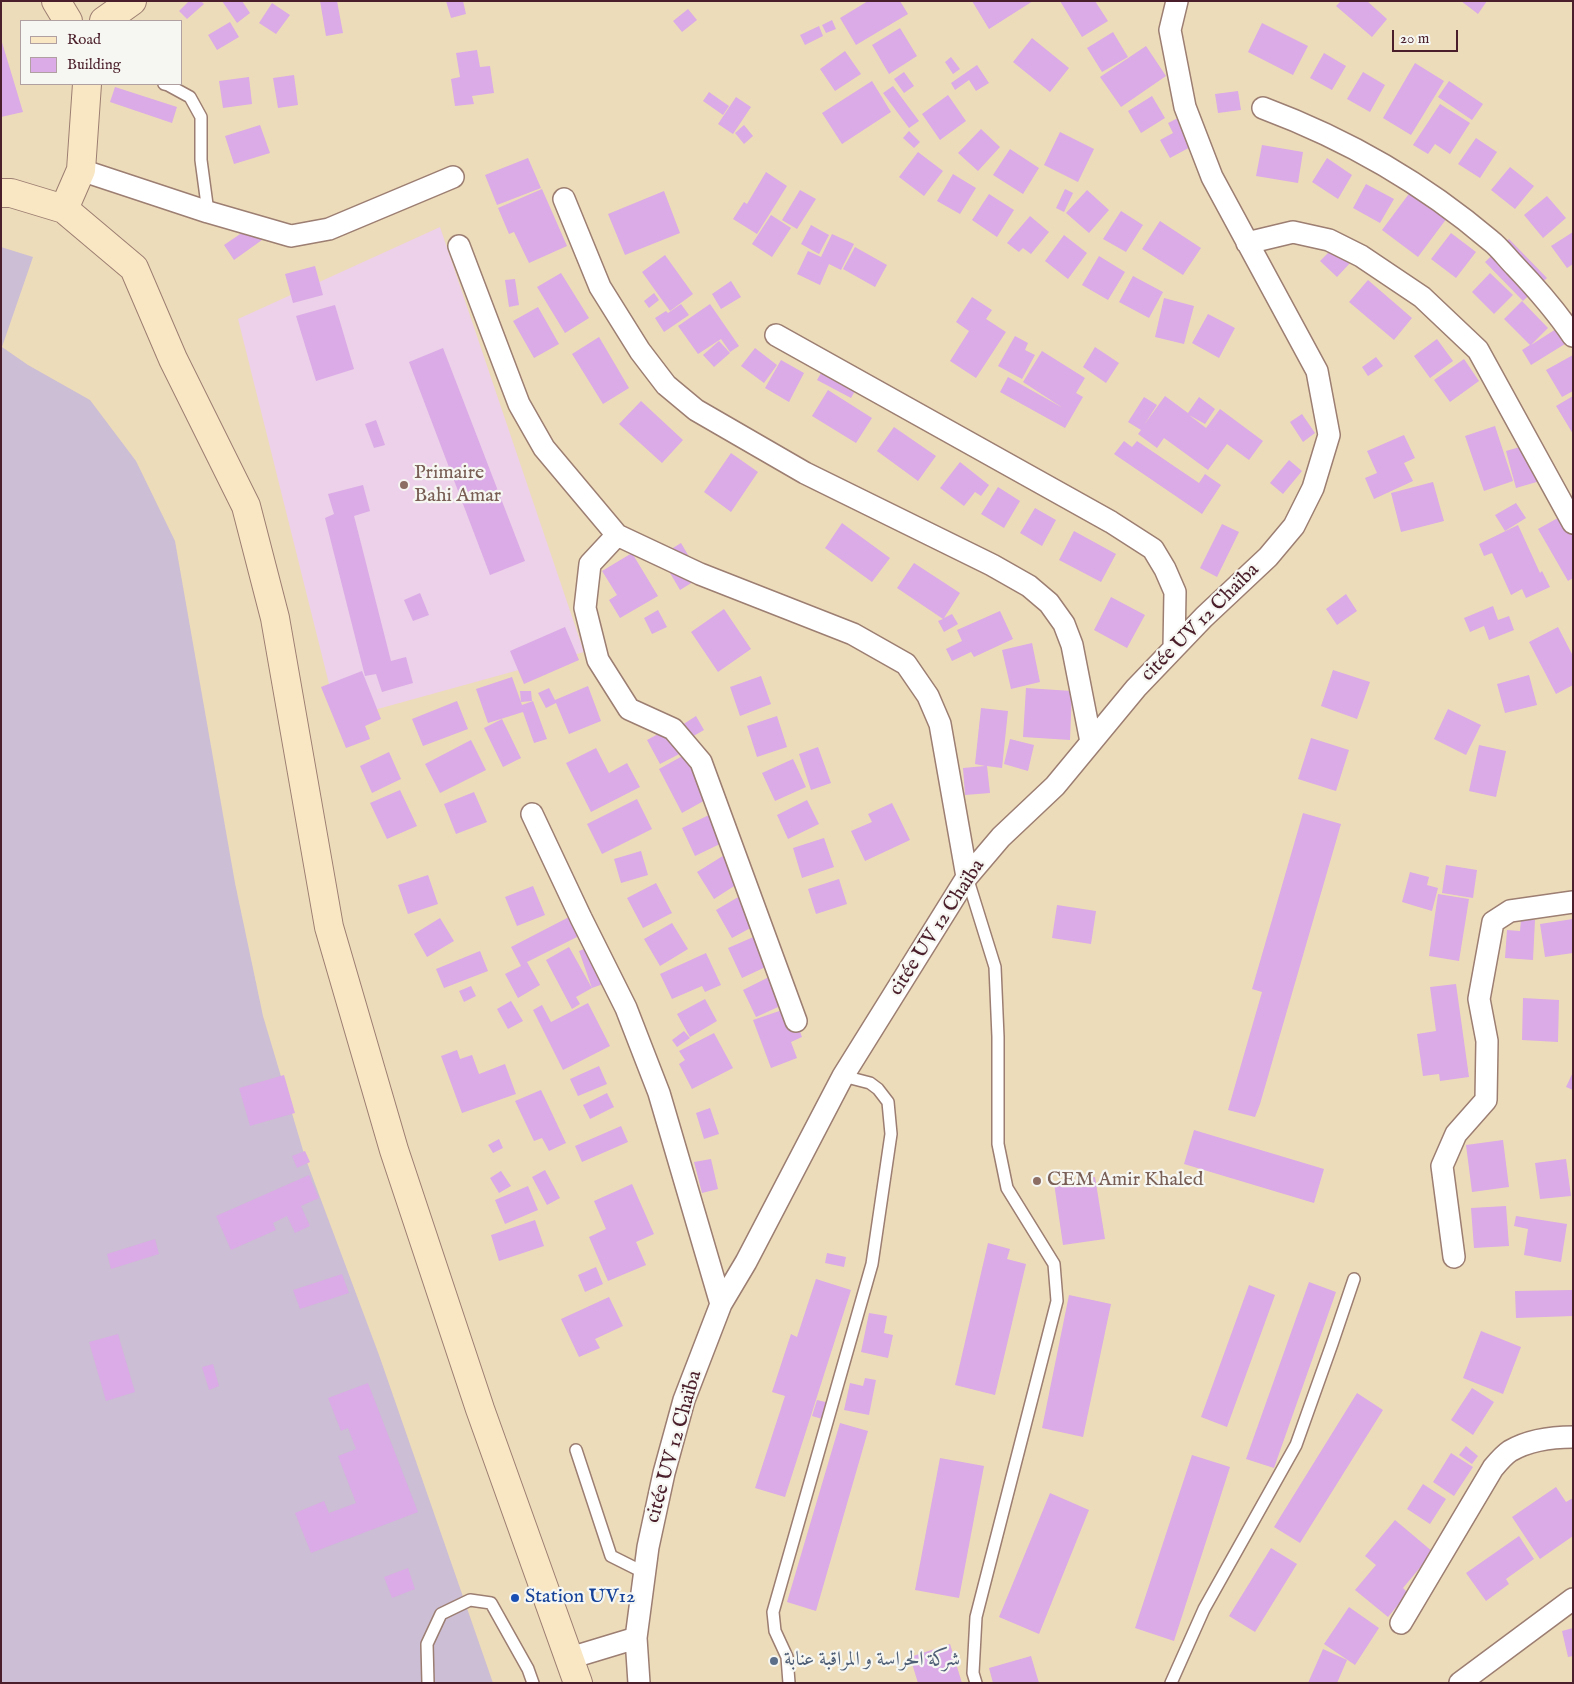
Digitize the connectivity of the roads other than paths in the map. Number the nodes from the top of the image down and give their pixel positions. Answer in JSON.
{"nodes":[{"id":1,"x":56,"y":1,"type":"edge"},
{"id":2,"x":132,"y":1,"type":"edge"},
{"id":3,"x":1177,"y":1,"type":"edge"},
{"id":4,"x":67,"y":20,"type":"edge"},
{"id":5,"x":105,"y":20,"type":"edge"},
{"id":6,"x":87,"y":85,"type":"edge"},
{"id":7,"x":170,"y":85,"type":"edge"},
{"id":8,"x":1263,"y":108,"type":"dead end"},
{"id":9,"x":81,"y":170,"type":"junction"},
{"id":10,"x":453,"y":177,"type":"dead end"},
{"id":11,"x":1,"y":193,"type":"edge"},
{"id":12,"x":564,"y":199,"type":"dead end"},
{"id":13,"x":64,"y":209,"type":"junction"},
{"id":14,"x":208,"y":212,"type":"junction"},
{"id":15,"x":1247,"y":243,"type":"junction"},
{"id":16,"x":459,"y":246,"type":"dead end"},
{"id":17,"x":776,"y":335,"type":"dead end"},
{"id":18,"x":1573,"y":336,"type":"edge"},
{"id":19,"x":1573,"y":523,"type":"edge"},
{"id":20,"x":617,"y":535,"type":"junction"},
{"id":21,"x":1174,"y":648,"type":"junction"},
{"id":22,"x":1091,"y":742,"type":"junction"},
{"id":23,"x":532,"y":814,"type":"dead end"},
{"id":24,"x":967,"y":877,"type":"junction"},
{"id":25,"x":1573,"y":902,"type":"edge"},
{"id":26,"x":796,"y":1021,"type":"dead end"},
{"id":27,"x":843,"y":1076,"type":"junction"},
{"id":28,"x":1454,"y":1257,"type":"dead end"},
{"id":29,"x":1354,"y":1279,"type":"dead end"},
{"id":30,"x":722,"y":1304,"type":"junction"},
{"id":31,"x":1573,"y":1437,"type":"edge"},
{"id":32,"x":576,"y":1450,"type":"dead end"},
{"id":33,"x":645,"y":1573,"type":"junction"},
{"id":34,"x":1573,"y":1599,"type":"edge"},
{"id":35,"x":1401,"y":1624,"type":"dead end"},
{"id":36,"x":636,"y":1638,"type":"junction"},
{"id":37,"x":574,"y":1670,"type":"edge"},
{"id":38,"x":428,"y":1683,"type":"edge"},
{"id":39,"x":533,"y":1683,"type":"edge"},
{"id":40,"x":639,"y":1683,"type":"edge"},
{"id":41,"x":788,"y":1683,"type":"edge"},
{"id":42,"x":976,"y":1683,"type":"edge"},
{"id":43,"x":1171,"y":1683,"type":"edge"},
{"id":44,"x":1460,"y":1683,"type":"edge"}],
"edges":[{"from":1,"to":4,"type":"street"},
{"from":2,"to":5,"type":"street"},
{"from":3,"to":15,"type":"street","name":"citée UV 12 Chaïba"},
{"from":6,"to":9,"type":"street"},
{"from":7,"to":14,"type":"lane"},
{"from":8,"to":18,"type":"street"},
{"from":9,"to":13,"type":"street"},
{"from":9,"to":14,"type":"street"},
{"from":10,"to":14,"type":"street"},
{"from":11,"to":13,"type":"street"},
{"from":12,"to":22,"type":"street"},
{"from":13,"to":37,"type":"street"},
{"from":15,"to":19,"type":"street"},
{"from":15,"to":21,"type":"street","name":"citée UV 12 Chaïba"},
{"from":16,"to":20,"type":"street"},
{"from":17,"to":21,"type":"street"},
{"from":20,"to":24,"type":"street"},
{"from":20,"to":26,"type":"street"},
{"from":21,"to":22,"type":"street","name":"citée UV 12 Chaïba"},
{"from":22,"to":24,"type":"street","name":"citée UV 12 Chaïba"},
{"from":23,"to":30,"type":"street"},
{"from":24,"to":27,"type":"street","name":"citée UV 12 Chaïba"},
{"from":24,"to":42,"type":"lane"},
{"from":25,"to":28,"type":"street"},
{"from":27,"to":30,"type":"street","name":"citée UV 12 Chaïba"},
{"from":27,"to":41,"type":"lane"},
{"from":29,"to":43,"type":"lane"},
{"from":30,"to":33,"type":"street","name":"citée UV 12 Chaïba"},
{"from":31,"to":35,"type":"street"},
{"from":32,"to":33,"type":"lane"},
{"from":33,"to":36,"type":"street","name":"citée UV 12 Chaïba"},
{"from":34,"to":44,"type":"street"},
{"from":36,"to":37,"type":"street"},
{"from":36,"to":40,"type":"street","name":"citée UV 12 Chaïba"},
{"from":38,"to":39,"type":"lane"}]}
